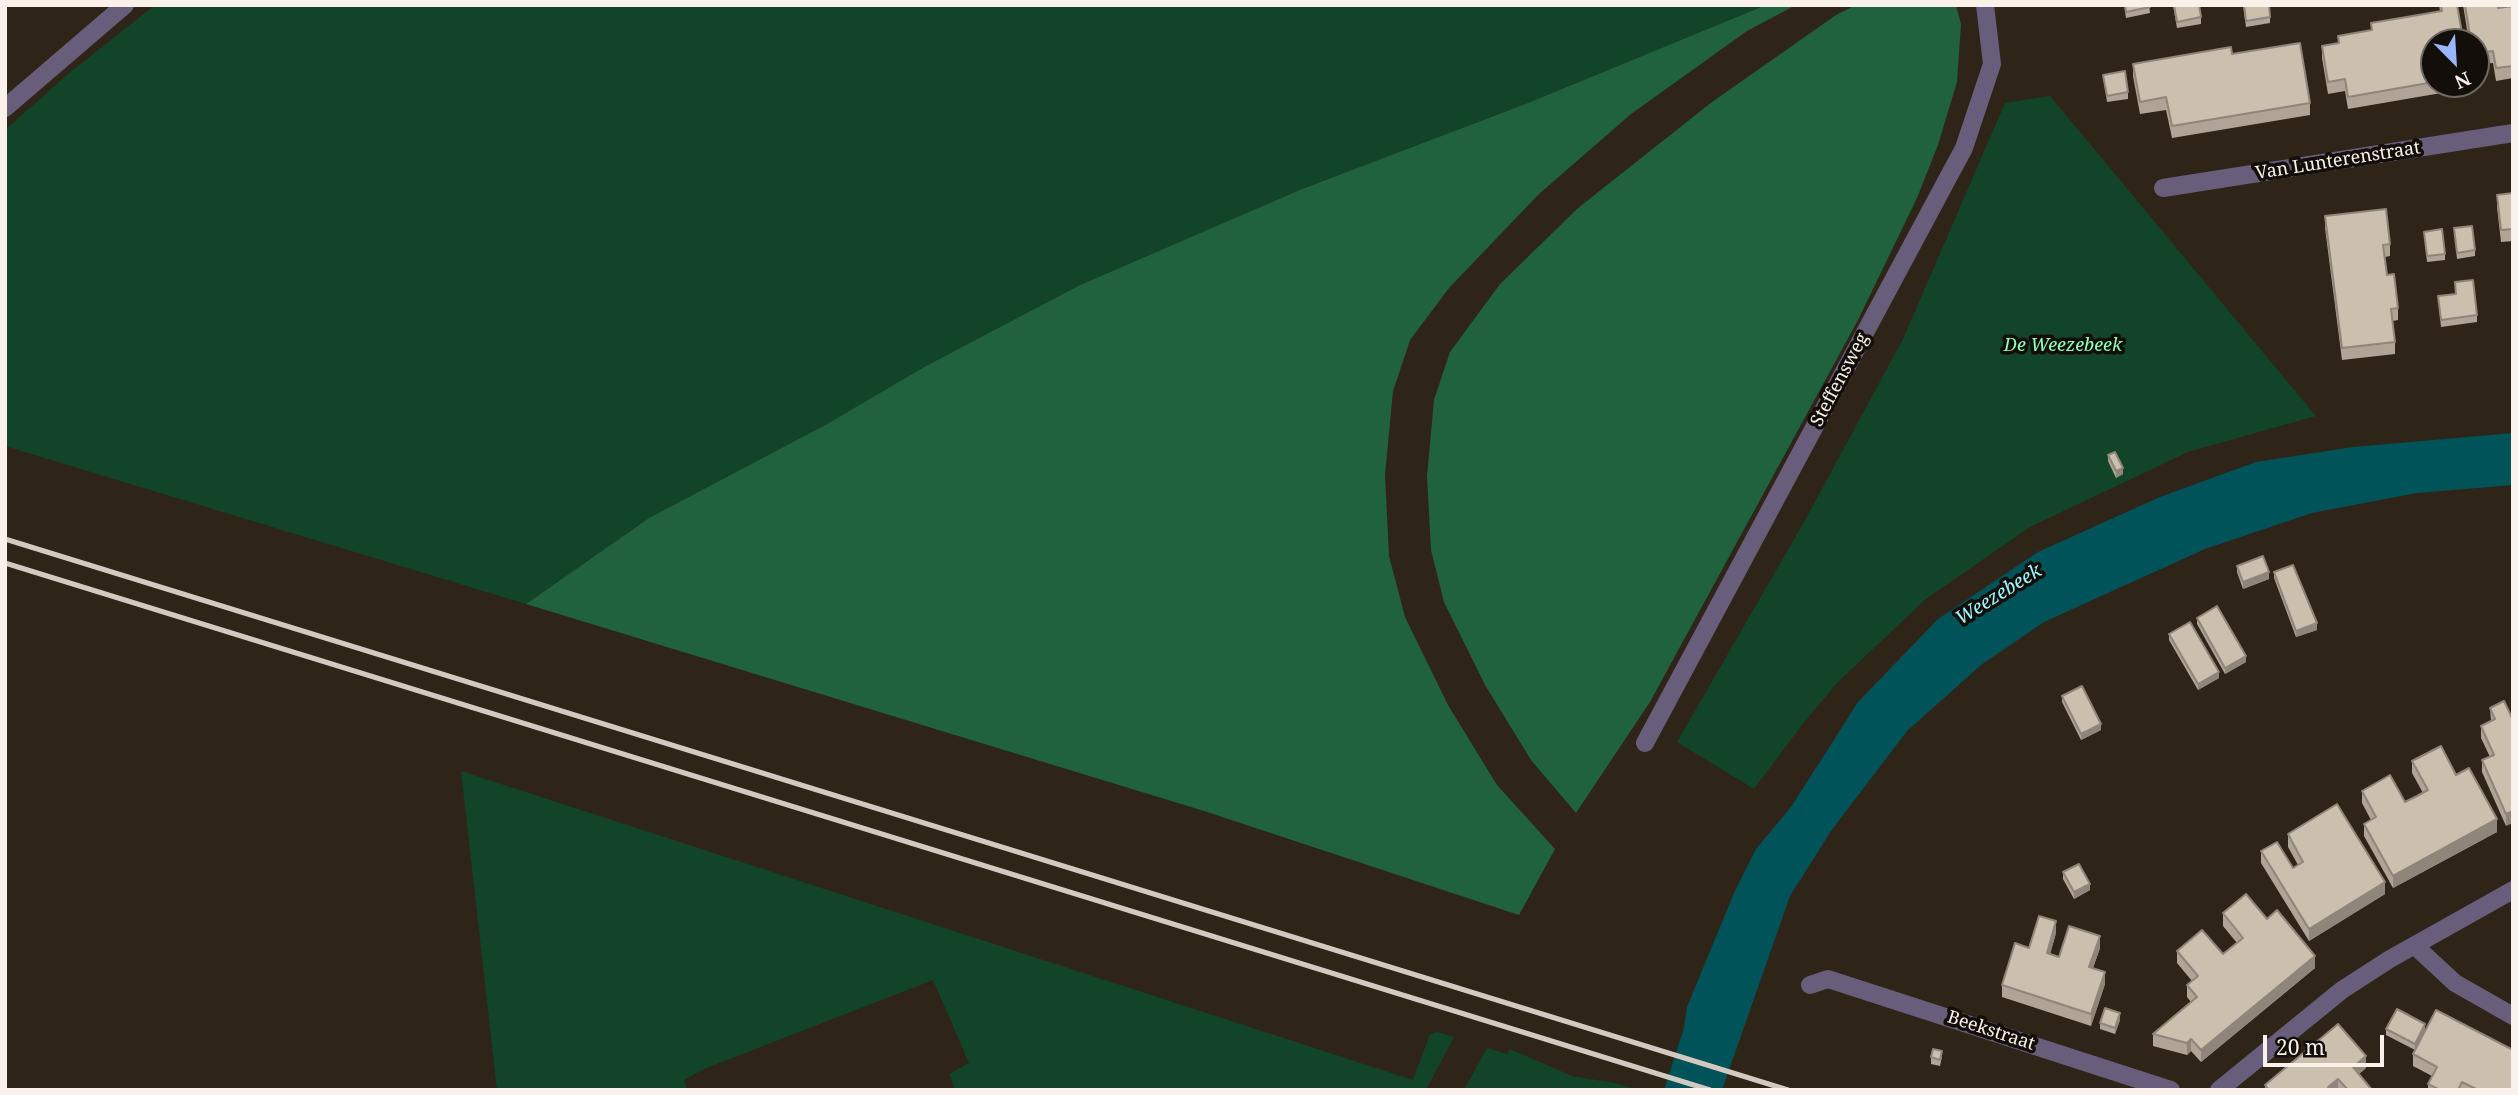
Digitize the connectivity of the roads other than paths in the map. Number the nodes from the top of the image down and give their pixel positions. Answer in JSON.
{"nodes":[{"id":1,"x":125,"y":5,"type":"edge"},
{"id":2,"x":1985,"y":5,"type":"edge"},
{"id":3,"x":5,"y":108,"type":"edge"},
{"id":4,"x":2513,"y":133,"type":"edge"},
{"id":5,"x":2163,"y":188,"type":"dead end"},
{"id":6,"x":1645,"y":743,"type":"dead end"},
{"id":7,"x":2513,"y":890,"type":"edge"},
{"id":8,"x":2415,"y":946,"type":"junction"},
{"id":9,"x":1810,"y":985,"type":"dead end"},
{"id":10,"x":2513,"y":1016,"type":"edge"},
{"id":11,"x":2172,"y":1090,"type":"edge"},
{"id":12,"x":2219,"y":1090,"type":"edge"}],
"edges":[{"from":1,"to":3,"type":"street"},
{"from":2,"to":6,"type":"street","name":"Steffensweg"},
{"from":4,"to":5,"type":"street","name":"Van Lunterenstraat"},
{"from":7,"to":8,"type":"street"},
{"from":8,"to":10,"type":"street"},
{"from":8,"to":12,"type":"street"},
{"from":9,"to":11,"type":"street","name":"Beekstraat"}]}
